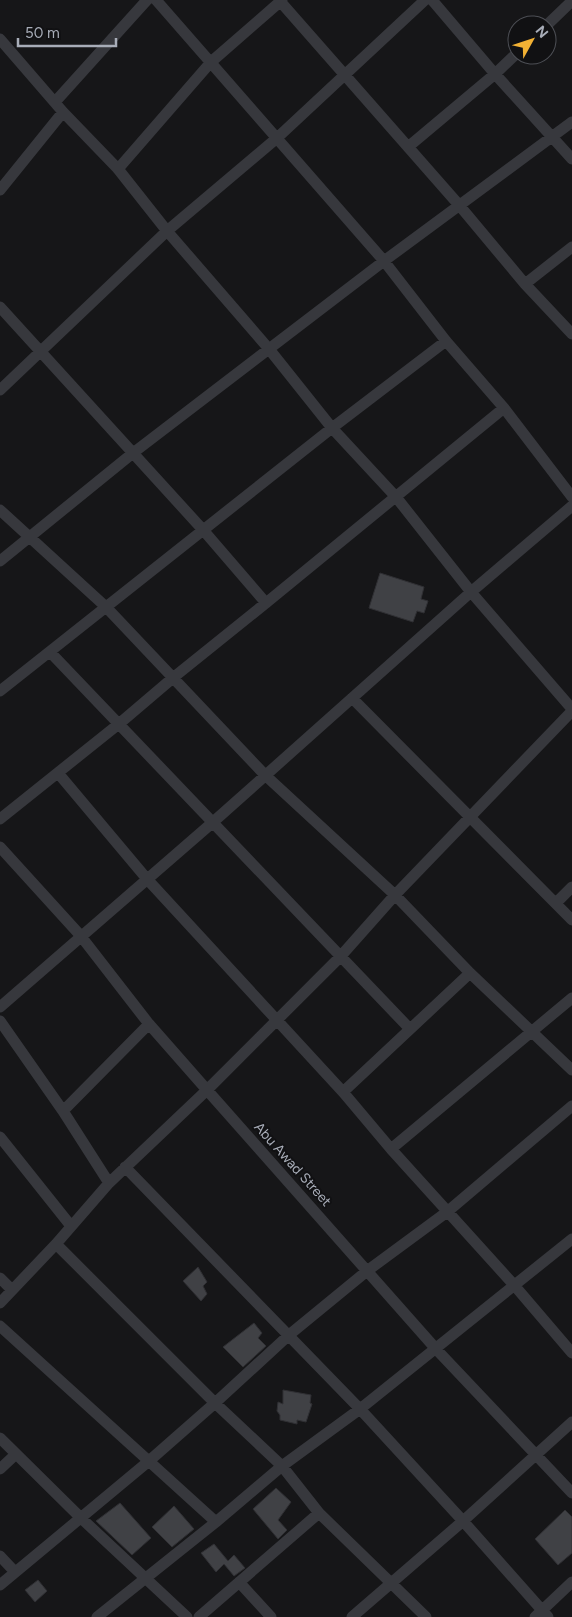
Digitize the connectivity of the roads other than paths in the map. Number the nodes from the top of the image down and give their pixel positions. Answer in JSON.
{"nodes":[{"id":1,"x":147,"y":0,"type":"edge"},
{"id":2,"x":156,"y":0,"type":"edge"},
{"id":3,"x":280,"y":0,"type":"edge"},
{"id":4,"x":425,"y":0,"type":"edge"},
{"id":5,"x":432,"y":0,"type":"edge"},
{"id":6,"x":572,"y":1,"type":"edge"},
{"id":7,"x":557,"y":15,"type":"edge"},
{"id":8,"x":0,"y":40,"type":"edge"},
{"id":9,"x":212,"y":62,"type":"junction"},
{"id":10,"x":507,"y":63,"type":"edge"},
{"id":11,"x":495,"y":74,"type":"junction"},
{"id":12,"x":344,"y":76,"type":"junction"},
{"id":13,"x":55,"y":102,"type":"junction"},
{"id":14,"x":63,"y":112,"type":"junction"},
{"id":15,"x":572,"y":122,"type":"edge"},
{"id":16,"x":552,"y":136,"type":"junction"},
{"id":17,"x":277,"y":138,"type":"junction"},
{"id":18,"x":408,"y":148,"type":"junction"},
{"id":19,"x":572,"y":159,"type":"edge"},
{"id":20,"x":118,"y":169,"type":"junction"},
{"id":21,"x":0,"y":190,"type":"edge"},
{"id":22,"x":459,"y":205,"type":"junction"},
{"id":23,"x":167,"y":231,"type":"junction"},
{"id":24,"x":572,"y":247,"type":"edge"},
{"id":25,"x":384,"y":261,"type":"junction"},
{"id":26,"x":525,"y":284,"type":"junction"},
{"id":27,"x":0,"y":307,"type":"edge"},
{"id":28,"x":572,"y":334,"type":"edge"},
{"id":29,"x":446,"y":341,"type":"junction"},
{"id":30,"x":269,"y":349,"type":"junction"},
{"id":31,"x":40,"y":352,"type":"junction"},
{"id":32,"x":0,"y":390,"type":"edge"},
{"id":33,"x":504,"y":408,"type":"junction"},
{"id":34,"x":332,"y":428,"type":"junction"},
{"id":35,"x":133,"y":454,"type":"junction"},
{"id":36,"x":396,"y":497,"type":"junction"},
{"id":37,"x":572,"y":497,"type":"edge"},
{"id":38,"x":572,"y":506,"type":"edge"},
{"id":39,"x":0,"y":510,"type":"edge"},
{"id":40,"x":204,"y":531,"type":"junction"},
{"id":41,"x":29,"y":538,"type":"junction"},
{"id":42,"x":0,"y":561,"type":"edge"},
{"id":43,"x":471,"y":592,"type":"junction"},
{"id":44,"x":266,"y":603,"type":"junction"},
{"id":45,"x":106,"y":607,"type":"junction"},
{"id":46,"x":50,"y":652,"type":"junction"},
{"id":47,"x":174,"y":677,"type":"junction"},
{"id":48,"x":0,"y":691,"type":"edge"},
{"id":49,"x":352,"y":698,"type":"junction"},
{"id":50,"x":572,"y":710,"type":"edge"},
{"id":51,"x":120,"y":724,"type":"junction"},
{"id":52,"x":58,"y":773,"type":"junction"},
{"id":53,"x":265,"y":775,"type":"junction"},
{"id":54,"x":470,"y":817,"type":"junction"},
{"id":55,"x":0,"y":819,"type":"edge"},
{"id":56,"x":212,"y":823,"type":"junction"},
{"id":57,"x":0,"y":848,"type":"edge"},
{"id":58,"x":147,"y":879,"type":"junction"},
{"id":59,"x":572,"y":887,"type":"edge"},
{"id":60,"x":395,"y":896,"type":"junction"},
{"id":61,"x":556,"y":902,"type":"junction"},
{"id":62,"x":572,"y":920,"type":"edge"},
{"id":63,"x":80,"y":936,"type":"junction"},
{"id":64,"x":340,"y":957,"type":"junction"},
{"id":65,"x":470,"y":974,"type":"junction"},
{"id":66,"x":572,"y":998,"type":"edge"},
{"id":67,"x":0,"y":1006,"type":"edge"},
{"id":68,"x":0,"y":1021,"type":"edge"},
{"id":69,"x":277,"y":1021,"type":"junction"},
{"id":70,"x":150,"y":1024,"type":"junction"},
{"id":71,"x":410,"y":1029,"type":"junction"},
{"id":72,"x":530,"y":1033,"type":"junction"},
{"id":73,"x":572,"y":1070,"type":"edge"},
{"id":74,"x":207,"y":1090,"type":"junction"},
{"id":75,"x":343,"y":1092,"type":"junction"},
{"id":76,"x":572,"y":1106,"type":"edge"},
{"id":77,"x":63,"y":1111,"type":"junction"},
{"id":78,"x":2,"y":1144,"type":"edge"},
{"id":79,"x":391,"y":1149,"type":"junction"},
{"id":80,"x":125,"y":1167,"type":"junction"},
{"id":81,"x":109,"y":1183,"type":"junction"},
{"id":82,"x":447,"y":1212,"type":"junction"},
{"id":83,"x":70,"y":1226,"type":"junction"},
{"id":84,"x":572,"y":1239,"type":"edge"},
{"id":85,"x":56,"y":1244,"type":"junction"},
{"id":86,"x":367,"y":1271,"type":"junction"},
{"id":87,"x":0,"y":1278,"type":"edge"},
{"id":88,"x":514,"y":1284,"type":"junction"},
{"id":89,"x":12,"y":1290,"type":"junction"},
{"id":90,"x":0,"y":1303,"type":"edge"},
{"id":91,"x":0,"y":1326,"type":"edge"},
{"id":92,"x":289,"y":1335,"type":"junction"},
{"id":93,"x":436,"y":1349,"type":"junction"},
{"id":94,"x":572,"y":1353,"type":"edge"},
{"id":95,"x":216,"y":1403,"type":"junction"},
{"id":96,"x":360,"y":1409,"type":"junction"},
{"id":97,"x":572,"y":1422,"type":"edge"},
{"id":98,"x":0,"y":1438,"type":"edge"},
{"id":99,"x":16,"y":1454,"type":"junction"},
{"id":100,"x":536,"y":1455,"type":"junction"},
{"id":101,"x":149,"y":1461,"type":"junction"},
{"id":102,"x":282,"y":1466,"type":"junction"},
{"id":103,"x":0,"y":1469,"type":"edge"},
{"id":104,"x":572,"y":1493,"type":"edge"},
{"id":105,"x":319,"y":1513,"type":"junction"},
{"id":106,"x":82,"y":1518,"type":"junction"},
{"id":107,"x":463,"y":1521,"type":"junction"},
{"id":108,"x":216,"y":1522,"type":"junction"},
{"id":109,"x":0,"y":1556,"type":"edge"},
{"id":110,"x":15,"y":1572,"type":"junction"},
{"id":111,"x":146,"y":1577,"type":"junction"},
{"id":112,"x":239,"y":1582,"type":"junction"},
{"id":113,"x":572,"y":1582,"type":"edge"},
{"id":114,"x":390,"y":1583,"type":"junction"},
{"id":115,"x":0,"y":1585,"type":"edge"},
{"id":116,"x":542,"y":1615,"type":"edge"},
{"id":117,"x":97,"y":1617,"type":"edge"},
{"id":118,"x":187,"y":1617,"type":"edge"},
{"id":119,"x":199,"y":1617,"type":"edge"},
{"id":120,"x":271,"y":1617,"type":"edge"},
{"id":121,"x":352,"y":1617,"type":"edge"},
{"id":122,"x":426,"y":1617,"type":"edge"}],
"edges":[{"from":1,"to":13,"type":"street"},
{"from":2,"to":9,"type":"street"},
{"from":3,"to":9,"type":"street"},
{"from":3,"to":12,"type":"street"},
{"from":4,"to":12,"type":"street"},
{"from":5,"to":11,"type":"street"},
{"from":6,"to":7,"type":"street"},
{"from":8,"to":13,"type":"street"},
{"from":9,"to":17,"type":"street"},
{"from":9,"to":20,"type":"street"},
{"from":10,"to":11,"type":"street"},
{"from":11,"to":16,"type":"street"},
{"from":11,"to":18,"type":"street"},
{"from":12,"to":17,"type":"street"},
{"from":12,"to":18,"type":"street"},
{"from":13,"to":14,"type":"street"},
{"from":14,"to":20,"type":"street"},
{"from":14,"to":21,"type":"street"},
{"from":15,"to":16,"type":"street"},
{"from":16,"to":19,"type":"street"},
{"from":16,"to":22,"type":"street"},
{"from":17,"to":23,"type":"street"},
{"from":17,"to":25,"type":"street"},
{"from":18,"to":22,"type":"street"},
{"from":20,"to":23,"type":"street"},
{"from":22,"to":25,"type":"street"},
{"from":22,"to":26,"type":"street"},
{"from":23,"to":30,"type":"street"},
{"from":23,"to":31,"type":"street"},
{"from":24,"to":26,"type":"street"},
{"from":25,"to":29,"type":"street"},
{"from":25,"to":30,"type":"street"},
{"from":26,"to":28,"type":"street"},
{"from":27,"to":31,"type":"street"},
{"from":29,"to":33,"type":"street"},
{"from":29,"to":34,"type":"street"},
{"from":30,"to":34,"type":"street"},
{"from":30,"to":35,"type":"street"},
{"from":31,"to":32,"type":"street"},
{"from":31,"to":35,"type":"street"},
{"from":33,"to":36,"type":"street"},
{"from":33,"to":37,"type":"street"},
{"from":34,"to":36,"type":"street"},
{"from":34,"to":40,"type":"street"},
{"from":35,"to":40,"type":"street"},
{"from":35,"to":41,"type":"street"},
{"from":36,"to":43,"type":"street"},
{"from":36,"to":44,"type":"street"},
{"from":38,"to":43,"type":"street"},
{"from":39,"to":41,"type":"street"},
{"from":40,"to":44,"type":"street"},
{"from":40,"to":45,"type":"street"},
{"from":41,"to":42,"type":"street"},
{"from":41,"to":45,"type":"street"},
{"from":43,"to":49,"type":"street"},
{"from":43,"to":50,"type":"street"},
{"from":44,"to":47,"type":"street"},
{"from":45,"to":46,"type":"street"},
{"from":45,"to":47,"type":"street"},
{"from":46,"to":48,"type":"street"},
{"from":46,"to":51,"type":"street"},
{"from":47,"to":51,"type":"street"},
{"from":47,"to":53,"type":"street"},
{"from":49,"to":53,"type":"street"},
{"from":49,"to":54,"type":"street"},
{"from":50,"to":54,"type":"street"},
{"from":51,"to":52,"type":"street"},
{"from":51,"to":56,"type":"street"},
{"from":52,"to":55,"type":"street"},
{"from":52,"to":58,"type":"street"},
{"from":53,"to":56,"type":"street"},
{"from":53,"to":60,"type":"street"},
{"from":54,"to":60,"type":"street"},
{"from":54,"to":61,"type":"street"},
{"from":56,"to":58,"type":"street"},
{"from":56,"to":64,"type":"street"},
{"from":57,"to":63,"type":"street","name":"Abu Awad Street"},
{"from":58,"to":63,"type":"street"},
{"from":58,"to":69,"type":"street"},
{"from":59,"to":61,"type":"street"},
{"from":60,"to":64,"type":"street"},
{"from":60,"to":65,"type":"street"},
{"from":61,"to":62,"type":"street"},
{"from":63,"to":67,"type":"street"},
{"from":63,"to":70,"type":"street","name":"Abu Awad Street"},
{"from":64,"to":69,"type":"street"},
{"from":64,"to":71,"type":"street"},
{"from":65,"to":71,"type":"street"},
{"from":65,"to":72,"type":"street"},
{"from":66,"to":72,"type":"street"},
{"from":68,"to":77,"type":"street"},
{"from":69,"to":74,"type":"street"},
{"from":69,"to":75,"type":"street"},
{"from":70,"to":74,"type":"street","name":"Abu Awad Street"},
{"from":70,"to":77,"type":"street"},
{"from":71,"to":75,"type":"street"},
{"from":72,"to":73,"type":"street"},
{"from":72,"to":79,"type":"street"},
{"from":74,"to":80,"type":"street"},
{"from":74,"to":86,"type":"street","name":"Abu Awad Street"},
{"from":75,"to":79,"type":"street"},
{"from":76,"to":82,"type":"street"},
{"from":77,"to":81,"type":"street"},
{"from":78,"to":83,"type":"street"},
{"from":79,"to":82,"type":"street"},
{"from":80,"to":81,"type":"street"},
{"from":80,"to":92,"type":"street"},
{"from":81,"to":83,"type":"street"},
{"from":82,"to":86,"type":"street"},
{"from":82,"to":88,"type":"street"},
{"from":83,"to":85,"type":"street"},
{"from":84,"to":88,"type":"street"},
{"from":85,"to":89,"type":"street"},
{"from":85,"to":95,"type":"street"},
{"from":86,"to":92,"type":"street"},
{"from":86,"to":93,"type":"street","name":"Abu Awad Street"},
{"from":87,"to":89,"type":"street"},
{"from":88,"to":93,"type":"street"},
{"from":88,"to":94,"type":"street"},
{"from":89,"to":90,"type":"street"},
{"from":91,"to":101,"type":"street"},
{"from":92,"to":95,"type":"street"},
{"from":92,"to":96,"type":"street"},
{"from":93,"to":96,"type":"street"},
{"from":93,"to":100,"type":"street","name":"Abu Awad Street"},
{"from":95,"to":101,"type":"street"},
{"from":95,"to":102,"type":"street"},
{"from":96,"to":102,"type":"street"},
{"from":96,"to":107,"type":"street"},
{"from":97,"to":100,"type":"street"},
{"from":98,"to":99,"type":"street"},
{"from":99,"to":103,"type":"street"},
{"from":99,"to":106,"type":"street"},
{"from":100,"to":104,"type":"street","name":"Abu Awad Street"},
{"from":100,"to":107,"type":"street"},
{"from":101,"to":106,"type":"street"},
{"from":101,"to":108,"type":"street"},
{"from":102,"to":105,"type":"street"},
{"from":102,"to":108,"type":"street"},
{"from":105,"to":112,"type":"street"},
{"from":105,"to":114,"type":"street"},
{"from":106,"to":110,"type":"street"},
{"from":106,"to":111,"type":"street"},
{"from":107,"to":114,"type":"street"},
{"from":107,"to":116,"type":"street"},
{"from":108,"to":111,"type":"street"},
{"from":109,"to":110,"type":"street"},
{"from":110,"to":115,"type":"street"},
{"from":111,"to":117,"type":"street"},
{"from":111,"to":118,"type":"street"},
{"from":112,"to":119,"type":"street"},
{"from":112,"to":120,"type":"street"},
{"from":113,"to":116,"type":"street"},
{"from":114,"to":121,"type":"street"},
{"from":114,"to":122,"type":"street"}]}
